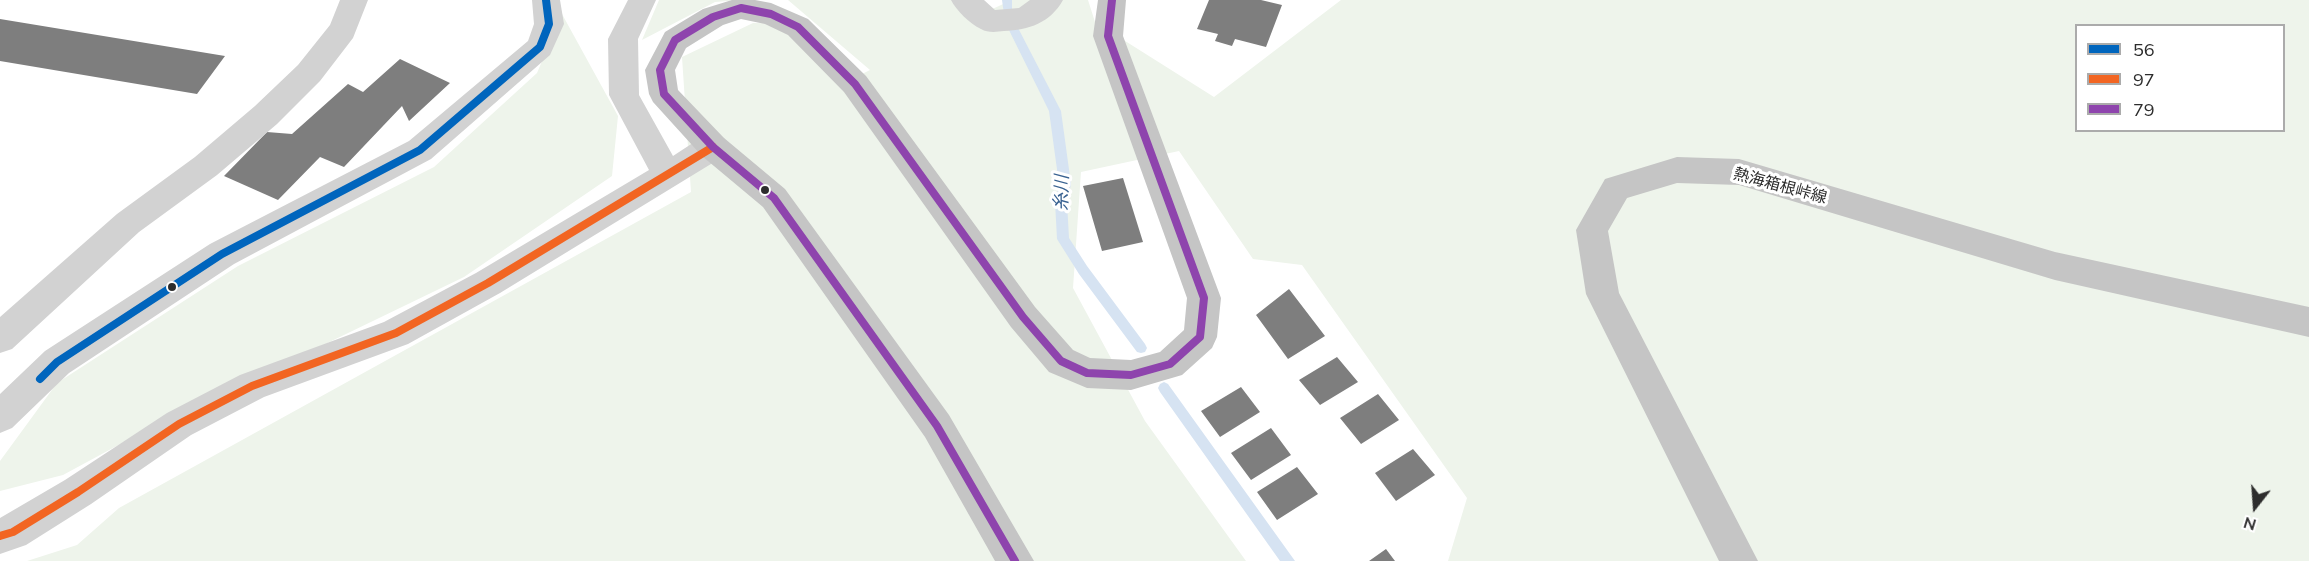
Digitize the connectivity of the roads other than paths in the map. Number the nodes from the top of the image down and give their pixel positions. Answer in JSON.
{"nodes":[{"id":1,"x":354,"y":0,"type":"edge"},
{"id":2,"x":546,"y":0,"type":"edge"},
{"id":3,"x":642,"y":0,"type":"edge"},
{"id":4,"x":964,"y":0,"type":"edge"},
{"id":5,"x":1049,"y":0,"type":"edge"},
{"id":6,"x":1112,"y":0,"type":"edge"},
{"id":7,"x":713,"y":147,"type":"junction"},
{"id":8,"x":667,"y":175,"type":"junction"},
{"id":9,"x":2309,"y":322,"type":"edge"},
{"id":10,"x":0,"y":338,"type":"edge"},
{"id":11,"x":0,"y":417,"type":"edge"},
{"id":12,"x":0,"y":536,"type":"edge"},
{"id":13,"x":1016,"y":561,"type":"edge"},
{"id":14,"x":1739,"y":561,"type":"edge"}],
"edges":[{"from":1,"to":10,"type":"street"},
{"from":2,"to":11,"type":"street"},
{"from":3,"to":8,"type":"street"},
{"from":4,"to":5,"type":"street"},
{"from":6,"to":7,"type":"main road"},
{"from":7,"to":8,"type":"street"},
{"from":7,"to":13,"type":"main road"},
{"from":8,"to":12,"type":"street"},
{"from":9,"to":14,"type":"main road","name":"熱海箱根峠線"}]}
